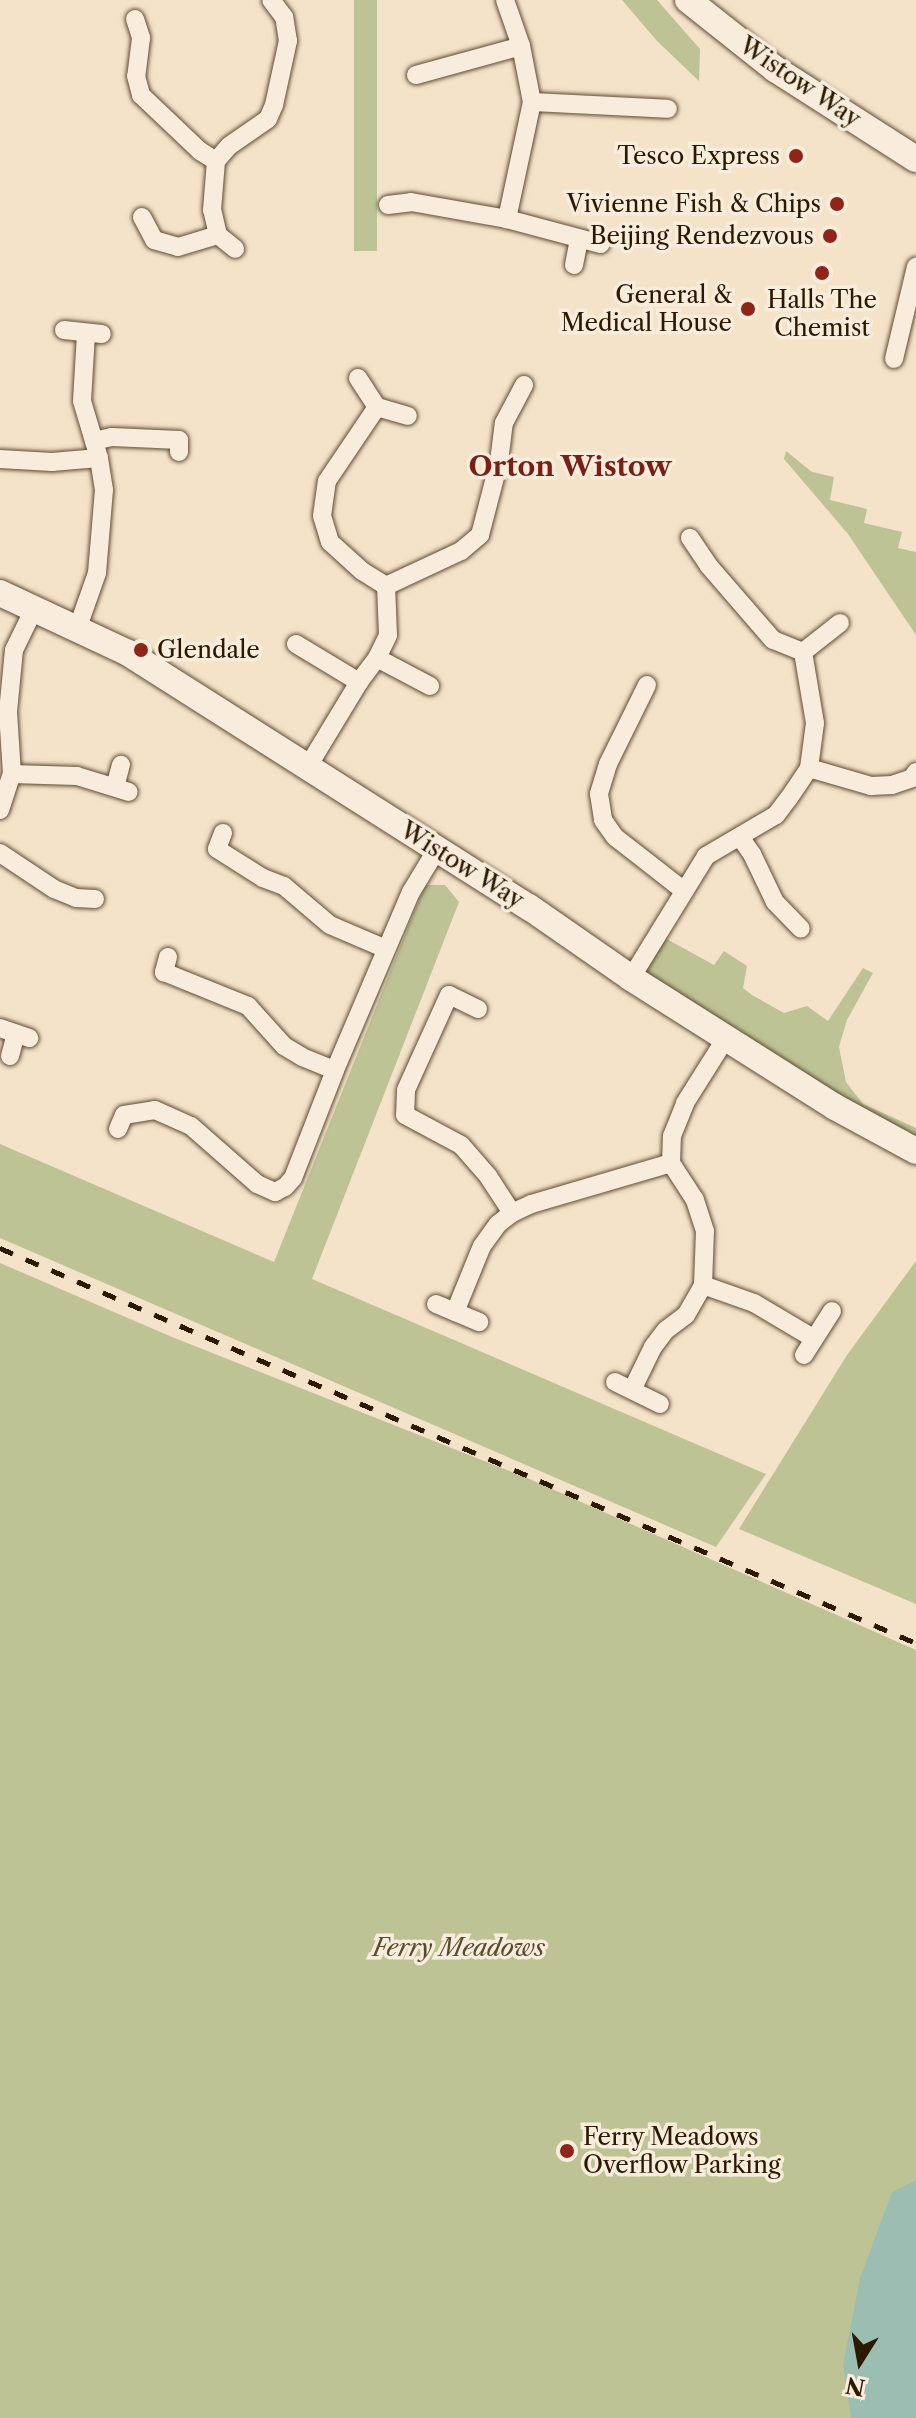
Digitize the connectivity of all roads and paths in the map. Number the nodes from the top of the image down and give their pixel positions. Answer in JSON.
{"nodes":[{"id":1,"x":271,"y":0,"type":"edge"},
{"id":2,"x":505,"y":0,"type":"edge"},
{"id":3,"x":688,"y":0,"type":"edge"},
{"id":4,"x":135,"y":19,"type":"dead end"},
{"id":5,"x":521,"y":46,"type":"junction"},
{"id":6,"x":416,"y":75,"type":"dead end"},
{"id":7,"x":141,"y":95,"type":"junction"},
{"id":8,"x":532,"y":102,"type":"junction"},
{"id":9,"x":125,"y":106,"type":"dead end"},
{"id":10,"x":668,"y":109,"type":"dead end"},
{"id":11,"x":916,"y":159,"type":"edge"},
{"id":12,"x":216,"y":161,"type":"junction"},
{"id":13,"x":388,"y":205,"type":"dead end"},
{"id":14,"x":142,"y":217,"type":"dead end"},
{"id":15,"x":507,"y":219,"type":"junction"},
{"id":16,"x":218,"y":235,"type":"junction"},
{"id":17,"x":579,"y":239,"type":"junction"},
{"id":18,"x":601,"y":244,"type":"dead end"},
{"id":19,"x":235,"y":249,"type":"dead end"},
{"id":20,"x":574,"y":265,"type":"dead end"},
{"id":21,"x":916,"y":267,"type":"edge"},
{"id":22,"x":64,"y":330,"type":"dead end"},
{"id":23,"x":894,"y":359,"type":"dead end"},
{"id":24,"x":358,"y":378,"type":"dead end"},
{"id":25,"x":524,"y":385,"type":"dead end"},
{"id":26,"x":377,"y":407,"type":"junction"},
{"id":27,"x":408,"y":416,"type":"dead end"},
{"id":28,"x":96,"y":449,"type":"junction"},
{"id":29,"x":179,"y":452,"type":"dead end"},
{"id":30,"x":0,"y":459,"type":"edge"},
{"id":31,"x":690,"y":538,"type":"dead end"},
{"id":32,"x":386,"y":586,"type":"junction"},
{"id":33,"x":0,"y":593,"type":"edge"},
{"id":34,"x":34,"y":609,"type":"junction"},
{"id":35,"x":840,"y":623,"type":"dead end"},
{"id":36,"x":78,"y":627,"type":"junction"},
{"id":37,"x":296,"y":644,"type":"dead end"},
{"id":38,"x":803,"y":652,"type":"junction"},
{"id":39,"x":377,"y":658,"type":"junction"},
{"id":40,"x":359,"y":682,"type":"junction"},
{"id":41,"x":647,"y":685,"type":"dead end"},
{"id":42,"x":430,"y":686,"type":"dead end"},
{"id":43,"x":121,"y":765,"type":"dead end"},
{"id":44,"x":307,"y":768,"type":"junction"},
{"id":45,"x":809,"y":768,"type":"junction"},
{"id":46,"x":916,"y":772,"type":"edge"},
{"id":47,"x":12,"y":774,"type":"junction"},
{"id":48,"x":0,"y":810,"type":"edge"},
{"id":49,"x":740,"y":837,"type":"junction"},
{"id":50,"x":217,"y":849,"type":"dead end"},
{"id":51,"x":437,"y":849,"type":"junction"},
{"id":52,"x":0,"y":853,"type":"edge"},
{"id":53,"x":683,"y":890,"type":"junction"},
{"id":54,"x":71,"y":917,"type":"dead end"},
{"id":55,"x":801,"y":929,"type":"dead end"},
{"id":56,"x":386,"y":949,"type":"junction"},
{"id":57,"x":164,"y":973,"type":"dead end"},
{"id":58,"x":631,"y":978,"type":"junction"},
{"id":59,"x":478,"y":1009,"type":"dead end"},
{"id":60,"x":15,"y":1033,"type":"edge"},
{"id":61,"x":726,"y":1038,"type":"junction"},
{"id":62,"x":10,"y":1056,"type":"dead end"},
{"id":63,"x":335,"y":1070,"type":"junction"},
{"id":64,"x":120,"y":1115,"type":"dead end"},
{"id":65,"x":916,"y":1151,"type":"edge"},
{"id":66,"x":671,"y":1163,"type":"junction"},
{"id":67,"x":512,"y":1213,"type":"junction"},
{"id":68,"x":703,"y":1285,"type":"junction"},
{"id":69,"x":436,"y":1304,"type":"dead end"},
{"id":70,"x":832,"y":1311,"type":"dead end"},
{"id":71,"x":455,"y":1312,"type":"junction"},
{"id":72,"x":479,"y":1322,"type":"dead end"},
{"id":73,"x":813,"y":1338,"type":"junction"},
{"id":74,"x":804,"y":1355,"type":"dead end"},
{"id":75,"x":660,"y":1404,"type":"dead end"}],
"edges":[{"from":1,"to":12,"type":"street"},
{"from":2,"to":5,"type":"street"},
{"from":3,"to":11,"type":"street","name":"Wistow Way"},
{"from":4,"to":7,"type":"street"},
{"from":5,"to":6,"type":"street"},
{"from":5,"to":8,"type":"street"},
{"from":7,"to":9,"type":"street"},
{"from":7,"to":12,"type":"street"},
{"from":8,"to":10,"type":"street"},
{"from":8,"to":15,"type":"street"},
{"from":12,"to":16,"type":"street"},
{"from":13,"to":15,"type":"street"},
{"from":14,"to":16,"type":"street"},
{"from":15,"to":17,"type":"street"},
{"from":16,"to":19,"type":"street"},
{"from":17,"to":18,"type":"street"},
{"from":17,"to":20,"type":"street"},
{"from":21,"to":23,"type":"street"},
{"from":22,"to":28,"type":"street"},
{"from":24,"to":26,"type":"street"},
{"from":25,"to":32,"type":"street"},
{"from":26,"to":27,"type":"street"},
{"from":26,"to":32,"type":"street"},
{"from":28,"to":29,"type":"street"},
{"from":28,"to":30,"type":"street"},
{"from":28,"to":36,"type":"street"},
{"from":31,"to":38,"type":"street"},
{"from":32,"to":39,"type":"street"},
{"from":33,"to":34,"type":"street","name":"Wistow Way"},
{"from":34,"to":36,"type":"street","name":"Wistow Way"},
{"from":34,"to":47,"type":"street"},
{"from":35,"to":38,"type":"street"},
{"from":36,"to":44,"type":"street","name":"Wistow Way"},
{"from":37,"to":40,"type":"street"},
{"from":38,"to":45,"type":"street"},
{"from":39,"to":40,"type":"street"},
{"from":39,"to":42,"type":"street"},
{"from":40,"to":44,"type":"street"},
{"from":41,"to":53,"type":"street"},
{"from":43,"to":47,"type":"street"},
{"from":44,"to":51,"type":"street","name":"Wistow Way"},
{"from":45,"to":46,"type":"street"},
{"from":45,"to":49,"type":"street"},
{"from":47,"to":48,"type":"street"},
{"from":49,"to":53,"type":"street"},
{"from":49,"to":55,"type":"street"},
{"from":50,"to":56,"type":"street"},
{"from":51,"to":56,"type":"street"},
{"from":51,"to":58,"type":"street","name":"Wistow Way"},
{"from":52,"to":54,"type":"street"},
{"from":53,"to":58,"type":"street"},
{"from":56,"to":63,"type":"street"},
{"from":57,"to":63,"type":"street"},
{"from":58,"to":61,"type":"street","name":"Wistow Way"},
{"from":59,"to":67,"type":"street"},
{"from":60,"to":62,"type":"street"},
{"from":61,"to":65,"type":"street","name":"Wistow Way"},
{"from":61,"to":66,"type":"street"},
{"from":63,"to":64,"type":"street"},
{"from":66,"to":67,"type":"street"},
{"from":66,"to":68,"type":"street"},
{"from":67,"to":71,"type":"street"},
{"from":68,"to":73,"type":"street"},
{"from":68,"to":75,"type":"street"},
{"from":69,"to":71,"type":"street"},
{"from":70,"to":73,"type":"street"},
{"from":71,"to":72,"type":"street"},
{"from":73,"to":74,"type":"street"}]}
